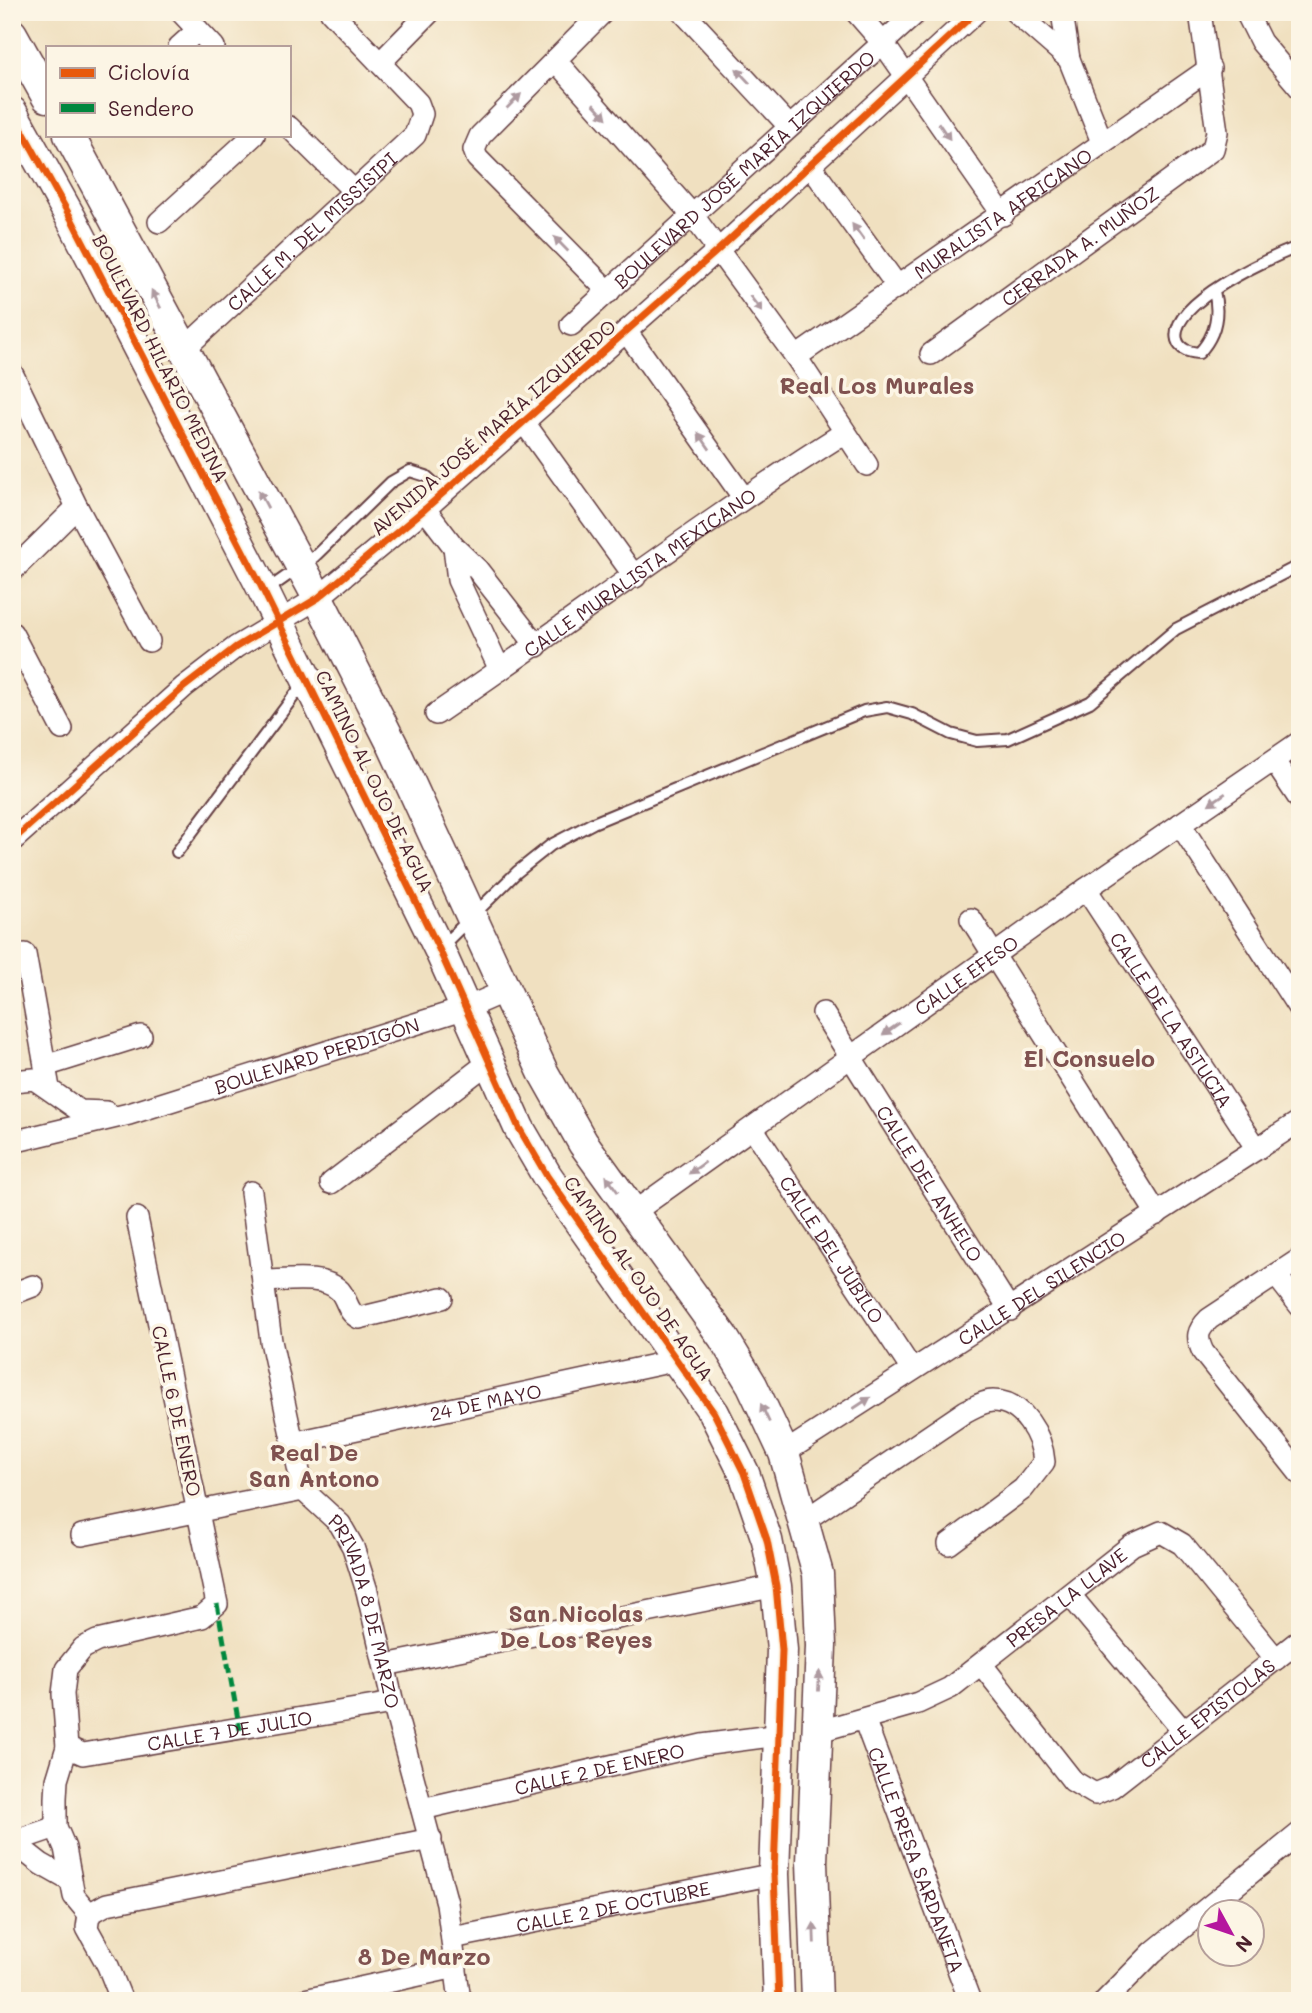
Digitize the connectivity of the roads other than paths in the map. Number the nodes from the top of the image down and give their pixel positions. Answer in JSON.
{"nodes":[{"id":1,"x":181,"y":12,"type":"edge"},
{"id":2,"x":331,"y":12,"type":"edge"},
{"id":3,"x":430,"y":12,"type":"edge"},
{"id":4,"x":603,"y":12,"type":"edge"},
{"id":5,"x":683,"y":12,"type":"edge"},
{"id":6,"x":856,"y":12,"type":"edge"},
{"id":7,"x":917,"y":12,"type":"edge"},
{"id":8,"x":976,"y":12,"type":"edge"},
{"id":9,"x":1016,"y":12,"type":"edge"},
{"id":10,"x":1062,"y":12,"type":"edge"},
{"id":11,"x":1200,"y":12,"type":"edge"},
{"id":12,"x":1248,"y":19,"type":"edge"},
{"id":13,"x":198,"y":30,"type":"junction"},
{"id":14,"x":12,"y":34,"type":"edge"},
{"id":15,"x":883,"y":43,"type":"junction"},
{"id":16,"x":180,"y":46,"type":"edge"},
{"id":17,"x":213,"y":46,"type":"edge"},
{"id":18,"x":1069,"y":59,"type":"junction"},
{"id":19,"x":555,"y":60,"type":"junction"},
{"id":20,"x":380,"y":63,"type":"junction"},
{"id":21,"x":1210,"y":68,"type":"junction"},
{"id":22,"x":905,"y":75,"type":"junction"},
{"id":23,"x":1300,"y":88,"type":"edge"},
{"id":24,"x":46,"y":95,"type":"edge"},
{"id":25,"x":12,"y":112,"type":"edge"},
{"id":26,"x":789,"y":126,"type":"junction"},
{"id":27,"x":290,"y":128,"type":"edge"},
{"id":28,"x":70,"y":136,"type":"edge"},
{"id":29,"x":253,"y":136,"type":"edge"},
{"id":30,"x":1102,"y":142,"type":"junction"},
{"id":31,"x":810,"y":165,"type":"junction"},
{"id":32,"x":356,"y":193,"type":"junction"},
{"id":33,"x":1003,"y":215,"type":"junction"},
{"id":34,"x":694,"y":216,"type":"junction"},
{"id":35,"x":159,"y":222,"type":"dead end"},
{"id":36,"x":1300,"y":246,"type":"edge"},
{"id":37,"x":717,"y":251,"type":"junction"},
{"id":38,"x":898,"y":287,"type":"junction"},
{"id":39,"x":1214,"y":291,"type":"junction"},
{"id":40,"x":609,"y":292,"type":"junction"},
{"id":41,"x":571,"y":325,"type":"dead end"},
{"id":42,"x":626,"y":331,"type":"junction"},
{"id":43,"x":183,"y":350,"type":"junction"},
{"id":44,"x":931,"y":354,"type":"dead end"},
{"id":45,"x":796,"y":357,"type":"junction"},
{"id":46,"x":12,"y":373,"type":"edge"},
{"id":47,"x":19,"y":408,"type":"edge"},
{"id":48,"x":523,"y":421,"type":"junction"},
{"id":49,"x":844,"y":433,"type":"junction"},
{"id":50,"x":867,"y":465,"type":"dead end"},
{"id":51,"x":444,"y":492,"type":"junction"},
{"id":52,"x":743,"y":497,"type":"junction"},
{"id":53,"x":77,"y":508,"type":"junction"},
{"id":54,"x":425,"y":509,"type":"junction"},
{"id":55,"x":454,"y":547,"type":"junction"},
{"id":56,"x":1300,"y":565,"type":"edge"},
{"id":57,"x":301,"y":568,"type":"junction"},
{"id":58,"x":12,"y":571,"type":"edge"},
{"id":59,"x":635,"y":577,"type":"junction"},
{"id":60,"x":264,"y":592,"type":"junction"},
{"id":61,"x":318,"y":598,"type":"junction"},
{"id":62,"x":278,"y":620,"type":"junction"},
{"id":63,"x":12,"y":633,"type":"edge"},
{"id":64,"x":149,"y":641,"type":"dead end"},
{"id":65,"x":537,"y":646,"type":"junction"},
{"id":66,"x":500,"y":670,"type":"junction"},
{"id":67,"x":307,"y":679,"type":"junction"},
{"id":68,"x":436,"y":714,"type":"dead end"},
{"id":69,"x":62,"y":729,"type":"dead end"},
{"id":70,"x":1300,"y":742,"type":"edge"},
{"id":71,"x":1274,"y":761,"type":"junction"},
{"id":72,"x":1300,"y":800,"type":"edge"},
{"id":73,"x":1180,"y":824,"type":"junction"},
{"id":74,"x":12,"y":841,"type":"edge"},
{"id":75,"x":177,"y":852,"type":"dead end"},
{"id":76,"x":1086,"y":888,"type":"junction"},
{"id":77,"x":971,"y":919,"type":"dead end"},
{"id":78,"x":471,"y":920,"type":"junction"},
{"id":79,"x":439,"y":949,"type":"junction"},
{"id":80,"x":25,"y":954,"type":"dead end"},
{"id":81,"x":994,"y":956,"type":"junction"},
{"id":82,"x":503,"y":992,"type":"junction"},
{"id":83,"x":466,"y":1008,"type":"junction"},
{"id":84,"x":1300,"y":1010,"type":"edge"},
{"id":85,"x":823,"y":1013,"type":"dead end"},
{"id":86,"x":141,"y":1036,"type":"dead end"},
{"id":87,"x":850,"y":1058,"type":"junction"},
{"id":88,"x":489,"y":1062,"type":"junction"},
{"id":89,"x":45,"y":1066,"type":"junction"},
{"id":90,"x":12,"y":1081,"type":"edge"},
{"id":91,"x":49,"y":1088,"type":"junction"},
{"id":92,"x":129,"y":1114,"type":"junction"},
{"id":93,"x":1300,"y":1121,"type":"edge"},
{"id":94,"x":753,"y":1129,"type":"junction"},
{"id":95,"x":12,"y":1142,"type":"edge"},
{"id":96,"x":1257,"y":1149,"type":"junction"},
{"id":97,"x":331,"y":1183,"type":"dead end"},
{"id":98,"x":251,"y":1192,"type":"dead end"},
{"id":99,"x":634,"y":1212,"type":"junction"},
{"id":100,"x":1157,"y":1214,"type":"junction"},
{"id":101,"x":137,"y":1218,"type":"dead end"},
{"id":102,"x":1300,"y":1259,"type":"edge"},
{"id":103,"x":1276,"y":1275,"type":"junction"},
{"id":104,"x":264,"y":1281,"type":"junction"},
{"id":105,"x":33,"y":1286,"type":"dead end"},
{"id":106,"x":12,"y":1294,"type":"edge"},
{"id":107,"x":442,"y":1298,"type":"dead end"},
{"id":108,"x":1300,"y":1306,"type":"edge"},
{"id":109,"x":1010,"y":1310,"type":"junction"},
{"id":110,"x":678,"y":1360,"type":"junction"},
{"id":111,"x":912,"y":1370,"type":"junction"},
{"id":112,"x":292,"y":1443,"type":"junction"},
{"id":113,"x":784,"y":1453,"type":"junction"},
{"id":114,"x":1300,"y":1474,"type":"edge"},
{"id":115,"x":303,"y":1490,"type":"junction"},
{"id":116,"x":199,"y":1514,"type":"junction"},
{"id":117,"x":805,"y":1520,"type":"junction"},
{"id":118,"x":82,"y":1535,"type":"dead end"},
{"id":119,"x":950,"y":1544,"type":"dead end"},
{"id":120,"x":776,"y":1587,"type":"junction"},
{"id":121,"x":1070,"y":1595,"type":"junction"},
{"id":122,"x":1300,"y":1640,"type":"edge"},
{"id":123,"x":1276,"y":1659,"type":"junction"},
{"id":124,"x":385,"y":1665,"type":"junction"},
{"id":125,"x":982,"y":1665,"type":"junction"},
{"id":126,"x":393,"y":1703,"type":"junction"},
{"id":127,"x":864,"y":1719,"type":"junction"},
{"id":128,"x":1183,"y":1731,"type":"junction"},
{"id":129,"x":816,"y":1732,"type":"junction"},
{"id":130,"x":779,"y":1735,"type":"junction"},
{"id":131,"x":67,"y":1748,"type":"junction"},
{"id":132,"x":422,"y":1809,"type":"junction"},
{"id":133,"x":57,"y":1827,"type":"junction"},
{"id":134,"x":1300,"y":1833,"type":"edge"},
{"id":135,"x":431,"y":1839,"type":"junction"},
{"id":136,"x":12,"y":1842,"type":"edge"},
{"id":137,"x":774,"y":1874,"type":"junction"},
{"id":138,"x":71,"y":1881,"type":"junction"},
{"id":139,"x":89,"y":1914,"type":"junction"},
{"id":140,"x":452,"y":1938,"type":"junction"},
{"id":141,"x":456,"y":1967,"type":"junction"},
{"id":142,"x":324,"y":1998,"type":"edge"},
{"id":143,"x":122,"y":2001,"type":"edge"},
{"id":144,"x":300,"y":2001,"type":"edge"},
{"id":145,"x":460,"y":2001,"type":"edge"},
{"id":146,"x":779,"y":2001,"type":"edge"},
{"id":147,"x":817,"y":2001,"type":"edge"},
{"id":148,"x":970,"y":2001,"type":"edge"},
{"id":149,"x":1105,"y":2001,"type":"edge"}],
"edges":[{"from":1,"to":13,"type":"street"},
{"from":2,"to":20,"type":"street"},
{"from":3,"to":20,"type":"street"},
{"from":4,"to":19,"type":"street"},
{"from":26,"to":5,"type":"street","one_way":true},
{"from":6,"to":15,"type":"street"},
{"from":7,"to":15,"type":"street","name":"BOULEVARD JOSÉ MARÍA IZQUIERDO"},
{"from":8,"to":22,"type":"street","name":"AVENIDA JOSÉ MARÍA IZQUIERDO"},
{"from":9,"to":18,"type":"street"},
{"from":10,"to":18,"type":"street"},
{"from":11,"to":21,"type":"street"},
{"from":12,"to":23,"type":"street"},
{"from":13,"to":16,"type":"street"},
{"from":13,"to":17,"type":"street"},
{"from":14,"to":24,"type":"street"},
{"from":15,"to":22,"type":"street"},
{"from":15,"to":26,"type":"street","name":"BOULEVARD JOSÉ MARÍA IZQUIERDO"},
{"from":18,"to":30,"type":"street"},
{"from":19,"to":34,"type":"street","one_way":true},
{"from":40,"to":19,"type":"street","one_way":true},
{"from":20,"to":32,"type":"street","name":"CALLE M. DEL MISSISIPI"},
{"from":21,"to":30,"type":"street","name":"MURALISTA AFRICANO"},
{"from":21,"to":44,"type":"street","name":"CERRADA A. MUÑOZ"},
{"from":22,"to":31,"type":"street","name":"AVENIDA JOSÉ MARÍA IZQUIERDO"},
{"from":22,"to":33,"type":"street","one_way":true},
{"from":25,"to":60,"type":"street","name":"BOULEVARD HILARIO MEDINA"},
{"from":26,"to":34,"type":"street","name":"BOULEVARD JOSÉ MARÍA IZQUIERDO"},
{"from":27,"to":32,"type":"street"},
{"from":43,"to":28,"type":"street","name":"BOULEVARD HILARIO MEDINA","one_way":true},
{"from":29,"to":35,"type":"street"},
{"from":30,"to":33,"type":"street","name":"MURALISTA AFRICANO"},
{"from":31,"to":37,"type":"street","name":"AVENIDA JOSÉ MARÍA IZQUIERDO"},
{"from":38,"to":31,"type":"street","one_way":true},
{"from":32,"to":43,"type":"street","name":"CALLE M. DEL MISSISIPI"},
{"from":33,"to":38,"type":"street","name":"MURALISTA AFRICANO"},
{"from":34,"to":37,"type":"street"},
{"from":34,"to":40,"type":"street","name":"BOULEVARD JOSÉ MARÍA IZQUIERDO"},
{"from":36,"to":39,"type":"lane"},
{"from":37,"to":42,"type":"street","name":"AVENIDA JOSÉ MARÍA IZQUIERDO"},
{"from":37,"to":45,"type":"street","one_way":true},
{"from":38,"to":45,"type":"street","name":"MURALISTA AFRICANO"},
{"from":39,"to":39,"type":"lane"},
{"from":40,"to":41,"type":"street","name":"BOULEVARD JOSÉ MARÍA IZQUIERDO"},
{"from":42,"to":48,"type":"street","name":"AVENIDA JOSÉ MARÍA IZQUIERDO"},
{"from":52,"to":42,"type":"street","one_way":true},
{"from":57,"to":43,"type":"street","name":"BOULEVARD HILARIO MEDINA","one_way":true},
{"from":45,"to":49,"type":"street"},
{"from":46,"to":47,"type":"street"},
{"from":47,"to":53,"type":"street"},
{"from":48,"to":51,"type":"street","name":"AVENIDA JOSÉ MARÍA IZQUIERDO"},
{"from":48,"to":59,"type":"street"},
{"from":49,"to":50,"type":"street"},
{"from":49,"to":52,"type":"street","name":"CALLE MURALISTA MEXICANO"},
{"from":51,"to":54,"type":"street","name":"AVENIDA JOSÉ MARÍA IZQUIERDO"},
{"from":51,"to":57,"type":"lane"},
{"from":52,"to":59,"type":"street","name":"CALLE MURALISTA MEXICANO"},
{"from":53,"to":58,"type":"street"},
{"from":53,"to":64,"type":"street"},
{"from":54,"to":55,"type":"street"},
{"from":54,"to":61,"type":"street","name":"AVENIDA JOSÉ MARÍA IZQUIERDO"},
{"from":55,"to":65,"type":"street"},
{"from":55,"to":66,"type":"street"},
{"from":56,"to":78,"type":"lane"},
{"from":57,"to":60,"type":"lane"},
{"from":57,"to":61,"type":"street","name":"BOULEVARD HILARIO MEDINA"},
{"from":59,"to":65,"type":"street","name":"CALLE MURALISTA MEXICANO"},
{"from":60,"to":62,"type":"street","name":"BOULEVARD HILARIO MEDINA"},
{"from":61,"to":62,"type":"street","name":"AVENIDA JOSÉ MARÍA IZQUIERDO"},
{"from":61,"to":78,"type":"street","name":"CAMINO AL OJO DE AGUA"},
{"from":62,"to":67,"type":"street","name":"CAMINO AL OJO DE AGUA"},
{"from":62,"to":74,"type":"street","name":"AVENIDA JOSÉ MARÍA IZQUIERDO"},
{"from":63,"to":69,"type":"street"},
{"from":65,"to":66,"type":"street","name":"CALLE MURALISTA MEXICANO"},
{"from":66,"to":68,"type":"street","name":"CALLE MURALISTA MEXICANO"},
{"from":67,"to":75,"type":"lane"},
{"from":67,"to":79,"type":"street","name":"CAMINO AL OJO DE AGUA"},
{"from":70,"to":71,"type":"street","name":"CALLE EFESO"},
{"from":71,"to":72,"type":"street"},
{"from":71,"to":73,"type":"street","name":"CALLE EFESO","one_way":true},
{"from":73,"to":76,"type":"street","name":"CALLE EFESO"},
{"from":73,"to":84,"type":"street"},
{"from":76,"to":81,"type":"street","name":"CALLE EFESO"},
{"from":76,"to":96,"type":"street","name":"CALLE DE LA ASTUCIA"},
{"from":77,"to":81,"type":"street"},
{"from":78,"to":79,"type":"lane"},
{"from":78,"to":82,"type":"street","name":"CAMINO AL OJO DE AGUA"},
{"from":79,"to":83,"type":"street","name":"CAMINO AL OJO DE AGUA"},
{"from":80,"to":89,"type":"street"},
{"from":81,"to":87,"type":"street","name":"CALLE EFESO","one_way":true},
{"from":81,"to":100,"type":"street"},
{"from":82,"to":83,"type":"street","name":"BOULEVARD PERDIGÓN"},
{"from":99,"to":82,"type":"street","name":"CAMINO AL OJO DE AGUA","one_way":true},
{"from":83,"to":88,"type":"street","name":"CAMINO AL OJO DE AGUA"},
{"from":83,"to":92,"type":"street","name":"BOULEVARD PERDIGÓN"},
{"from":85,"to":87,"type":"street","name":"CALLE DEL ANHELO"},
{"from":86,"to":89,"type":"street"},
{"from":87,"to":94,"type":"street","name":"CALLE EFESO"},
{"from":87,"to":109,"type":"street","name":"CALLE DEL ANHELO"},
{"from":88,"to":97,"type":"street"},
{"from":88,"to":110,"type":"street","name":"CAMINO AL OJO DE AGUA"},
{"from":89,"to":91,"type":"street"},
{"from":90,"to":91,"type":"street","name":"BOULEVARD PERDIGÓN"},
{"from":91,"to":92,"type":"street","name":"BOULEVARD PERDIGÓN"},
{"from":92,"to":95,"type":"street","name":"BOULEVARD PERDIGÓN"},
{"from":93,"to":96,"type":"street","name":"CALLE DEL SILENCIO"},
{"from":94,"to":99,"type":"street","name":"CALLE EFESO","one_way":true},
{"from":94,"to":111,"type":"street","name":"CALLE DEL JÚBILO"},
{"from":96,"to":100,"type":"street","name":"CALLE DEL SILENCIO"},
{"from":98,"to":104,"type":"street"},
{"from":113,"to":99,"type":"street","name":"CAMINO AL OJO DE AGUA","one_way":true},
{"from":100,"to":109,"type":"street","name":"CALLE DEL SILENCIO"},
{"from":101,"to":116,"type":"street","name":"CALLE 6 DE ENERO"},
{"from":102,"to":103,"type":"street"},
{"from":103,"to":108,"type":"street"},
{"from":103,"to":114,"type":"street"},
{"from":104,"to":107,"type":"street"},
{"from":104,"to":112,"type":"street"},
{"from":105,"to":106,"type":"street"},
{"from":109,"to":111,"type":"street","name":"CALLE DEL SILENCIO"},
{"from":110,"to":112,"type":"street","name":"24 DE MAYO"},
{"from":110,"to":120,"type":"street","name":"CAMINO AL OJO DE AGUA"},
{"from":113,"to":111,"type":"street","name":"CALLE DEL SILENCIO","one_way":true},
{"from":112,"to":115,"type":"street"},
{"from":113,"to":117,"type":"street","name":"CAMINO AL OJO DE AGUA"},
{"from":115,"to":116,"type":"street"},
{"from":115,"to":124,"type":"street","name":"PRIVADA 8 DE MARZO"},
{"from":116,"to":118,"type":"street"},
{"from":116,"to":131,"type":"street","name":"CALLE 6 DE ENERO"},
{"from":117,"to":119,"type":"street"},
{"from":129,"to":117,"type":"street","name":"CAMINO AL OJO DE AGUA","one_way":true},
{"from":120,"to":124,"type":"street"},
{"from":120,"to":130,"type":"street","name":"CAMINO AL OJO DE AGUA"},
{"from":121,"to":123,"type":"street","name":"PRESA LA LLAVE"},
{"from":121,"to":125,"type":"street","name":"PRESA LA LLAVE"},
{"from":121,"to":128,"type":"street"},
{"from":122,"to":123,"type":"street","name":"CALLE EPISTOLAS"},
{"from":123,"to":128,"type":"street","name":"CALLE EPISTOLAS"},
{"from":124,"to":126,"type":"street","name":"PRIVADA 8 DE MARZO"},
{"from":125,"to":127,"type":"street","name":"PRESA LA LLAVE"},
{"from":125,"to":128,"type":"street","name":"CALLE EPISTOLAS"},
{"from":126,"to":131,"type":"street","name":"CALLE 7 DE JULIO"},
{"from":126,"to":132,"type":"street","name":"PRIVADA 8 DE MARZO"},
{"from":127,"to":129,"type":"street","name":"PRESA LA LLAVE"},
{"from":127,"to":148,"type":"street","name":"CALLE PRESA SARDANETA"},
{"from":147,"to":129,"type":"street","name":"CAMINO AL OJO DE AGUA","one_way":true},
{"from":130,"to":132,"type":"street","name":"CALLE 2 DE ENERO"},
{"from":130,"to":137,"type":"street","name":"CAMINO AL OJO DE AGUA"},
{"from":131,"to":133,"type":"street"},
{"from":132,"to":135,"type":"street","name":"PRIVADA 8 DE MARZO"},
{"from":133,"to":136,"type":"street"},
{"from":133,"to":138,"type":"street"},
{"from":134,"to":149,"type":"street"},
{"from":135,"to":139,"type":"street"},
{"from":135,"to":140,"type":"street","name":"PRIVADA 8 DE MARZO"},
{"from":136,"to":138,"type":"street"},
{"from":137,"to":140,"type":"street","name":"CALLE 2 DE OCTUBRE"},
{"from":137,"to":146,"type":"street","name":"CAMINO AL OJO DE AGUA"},
{"from":138,"to":139,"type":"street"},
{"from":139,"to":143,"type":"street"},
{"from":140,"to":141,"type":"street","name":"PRIVADA 8 DE MARZO"},
{"from":141,"to":142,"type":"street"},
{"from":141,"to":145,"type":"street","name":"PRIVADA 8 DE MARZO"},
{"from":142,"to":144,"type":"street"}]}
